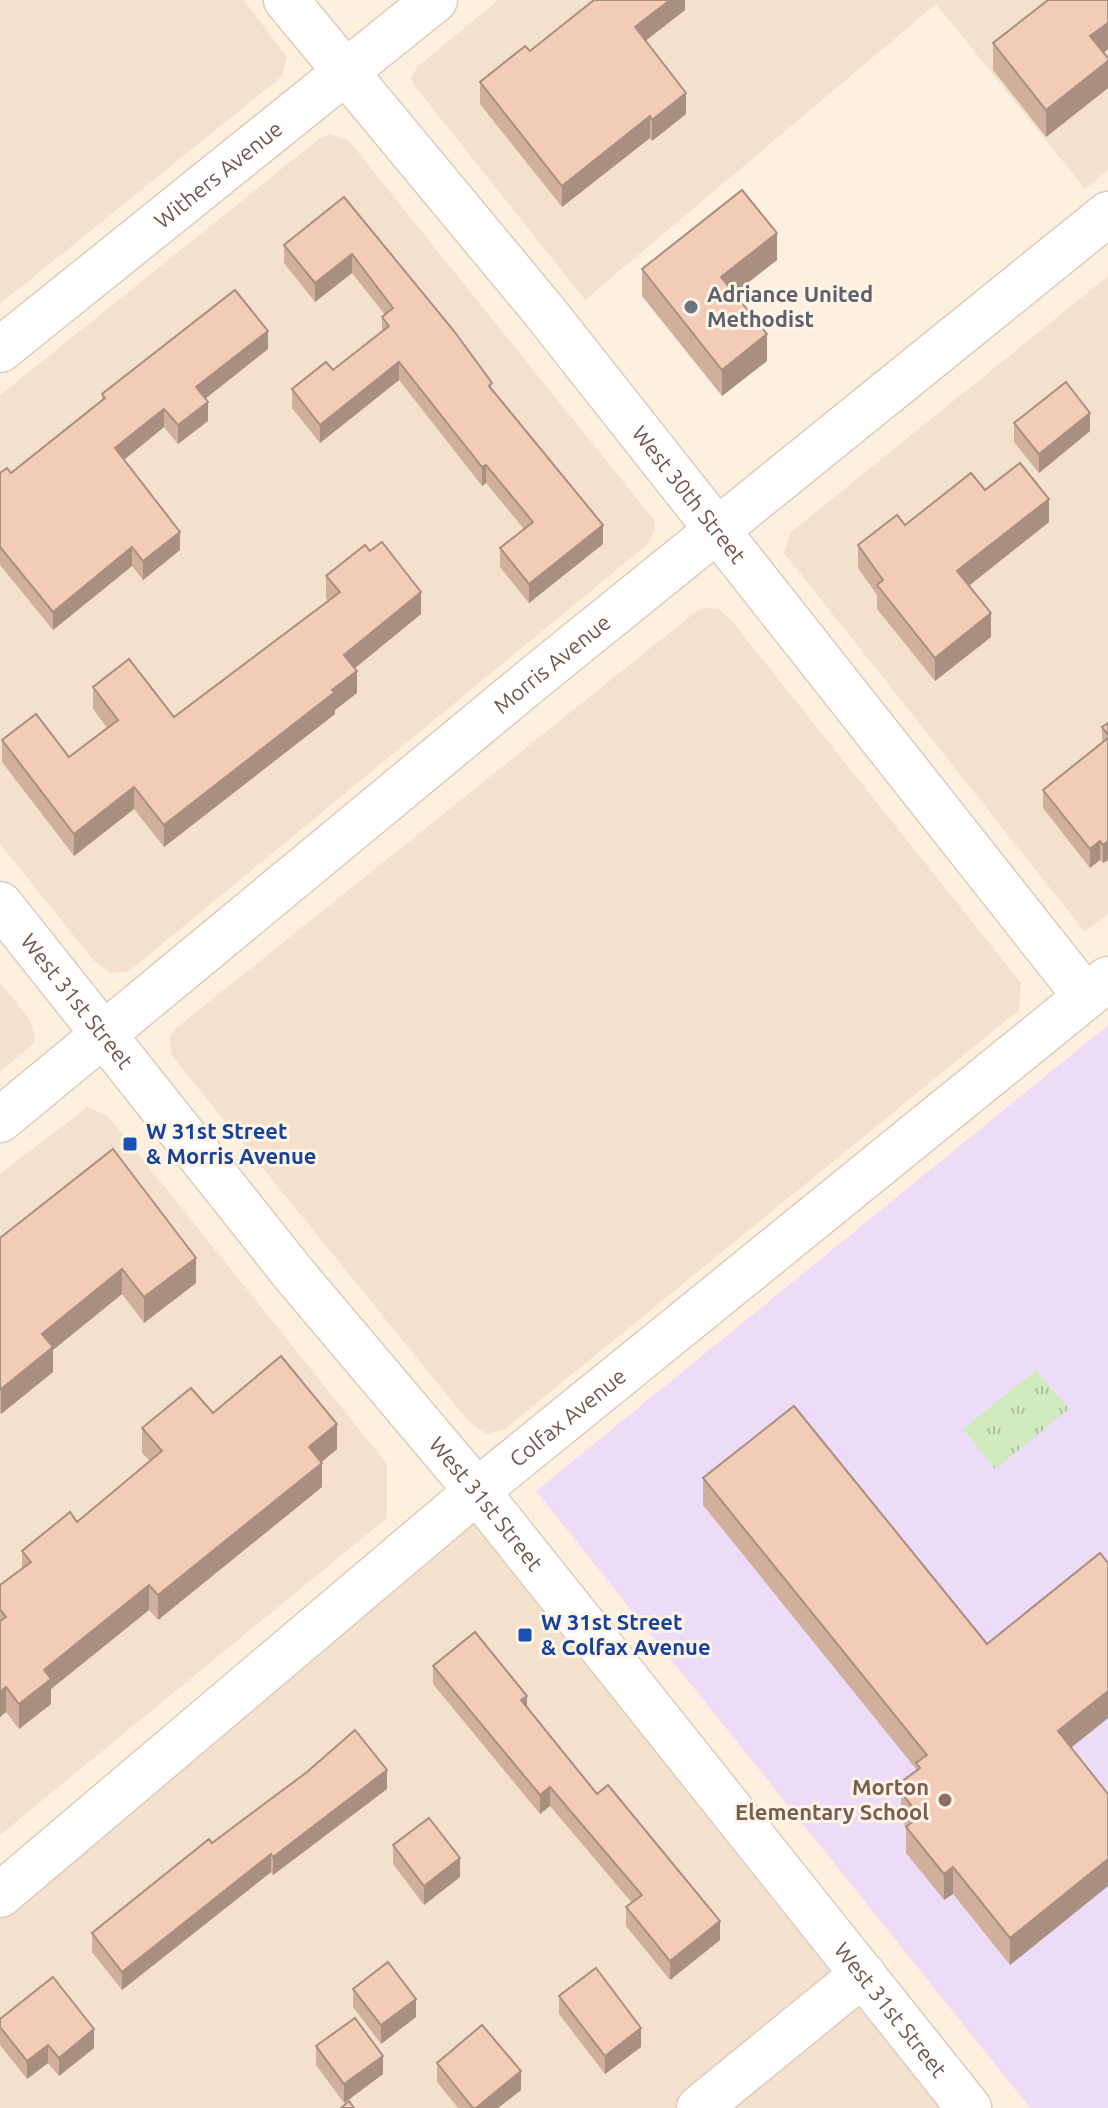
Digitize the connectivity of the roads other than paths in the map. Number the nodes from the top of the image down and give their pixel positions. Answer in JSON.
{"nodes":[{"id":1,"x":286,"y":0,"type":"edge"},
{"id":2,"x":435,"y":0,"type":"edge"},
{"id":3,"x":344,"y":73,"type":"junction"},
{"id":4,"x":1108,"y":214,"type":"edge"},
{"id":5,"x":0,"y":350,"type":"edge"},
{"id":6,"x":717,"y":533,"type":"junction"},
{"id":7,"x":0,"y":904,"type":"edge"},
{"id":8,"x":1097,"y":988,"type":"edge"},
{"id":9,"x":105,"y":1035,"type":"junction"},
{"id":10,"x":0,"y":1120,"type":"edge"},
{"id":11,"x":477,"y":1491,"type":"junction"},
{"id":12,"x":0,"y":1895,"type":"edge"},
{"id":13,"x":863,"y":1974,"type":"junction"},
{"id":14,"x":699,"y":2108,"type":"edge"},
{"id":15,"x":969,"y":2108,"type":"edge"}],
"edges":[{"from":1,"to":3,"type":"street","name":"West 30th Street"},
{"from":2,"to":3,"type":"street","name":"Withers Avenue"},
{"from":3,"to":5,"type":"street","name":"Withers Avenue"},
{"from":3,"to":6,"type":"street","name":"West 30th Street"},
{"from":4,"to":6,"type":"street","name":"Morris Avenue"},
{"from":6,"to":8,"type":"street","name":"West 30th Street"},
{"from":6,"to":9,"type":"street","name":"Morris Avenue"},
{"from":7,"to":9,"type":"street","name":"West 31st Street"},
{"from":8,"to":11,"type":"street","name":"Colfax Avenue"},
{"from":9,"to":10,"type":"street","name":"Morris Avenue"},
{"from":9,"to":11,"type":"street","name":"West 31st Street"},
{"from":11,"to":12,"type":"street","name":"Colfax Avenue"},
{"from":11,"to":13,"type":"street","name":"West 31st Street"},
{"from":13,"to":14,"type":"street"},
{"from":13,"to":15,"type":"street","name":"West 31st Street"}]}
